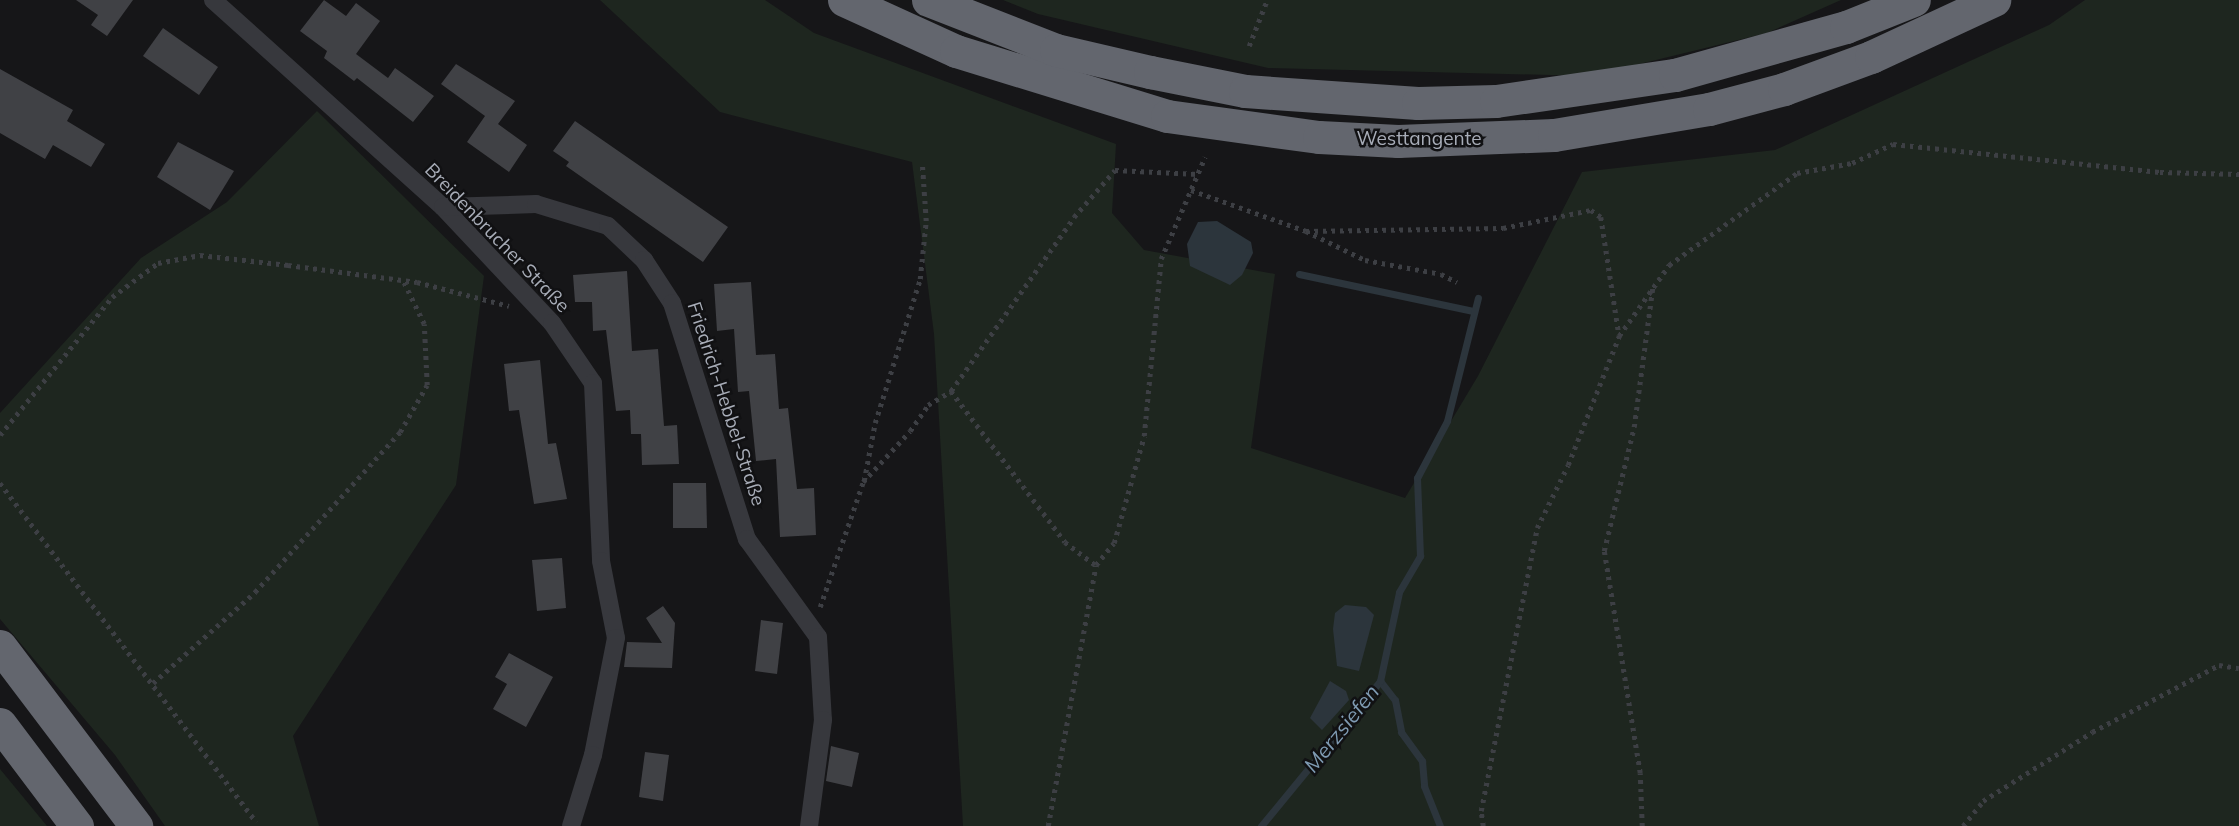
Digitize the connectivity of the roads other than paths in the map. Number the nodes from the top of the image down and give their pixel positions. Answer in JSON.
{"nodes":[{"id":1,"x":213,"y":0,"type":"edge"},
{"id":2,"x":844,"y":0,"type":"edge"},
{"id":3,"x":928,"y":0,"type":"edge"},
{"id":4,"x":1914,"y":0,"type":"edge"},
{"id":5,"x":1994,"y":0,"type":"edge"},
{"id":6,"x":443,"y":207,"type":"junction"},
{"id":7,"x":0,"y":646,"type":"edge"},
{"id":8,"x":0,"y":724,"type":"edge"},
{"id":9,"x":77,"y":826,"type":"edge"},
{"id":10,"x":136,"y":826,"type":"edge"},
{"id":11,"x":572,"y":826,"type":"edge"},
{"id":12,"x":809,"y":826,"type":"edge"}],
"edges":[{"from":1,"to":6,"type":"street","name":"Breidenbrucher Straße"},
{"from":2,"to":5,"type":"highway","name":"Westtangente"},
{"from":3,"to":4,"type":"highway","name":"Westtangente"},
{"from":6,"to":11,"type":"street","name":"Breidenbrucher Straße"},
{"from":6,"to":12,"type":"street","name":"Friedrich-Hebbel-Straße"},
{"from":7,"to":10,"type":"highway"},
{"from":8,"to":9,"type":"highway"}]}
